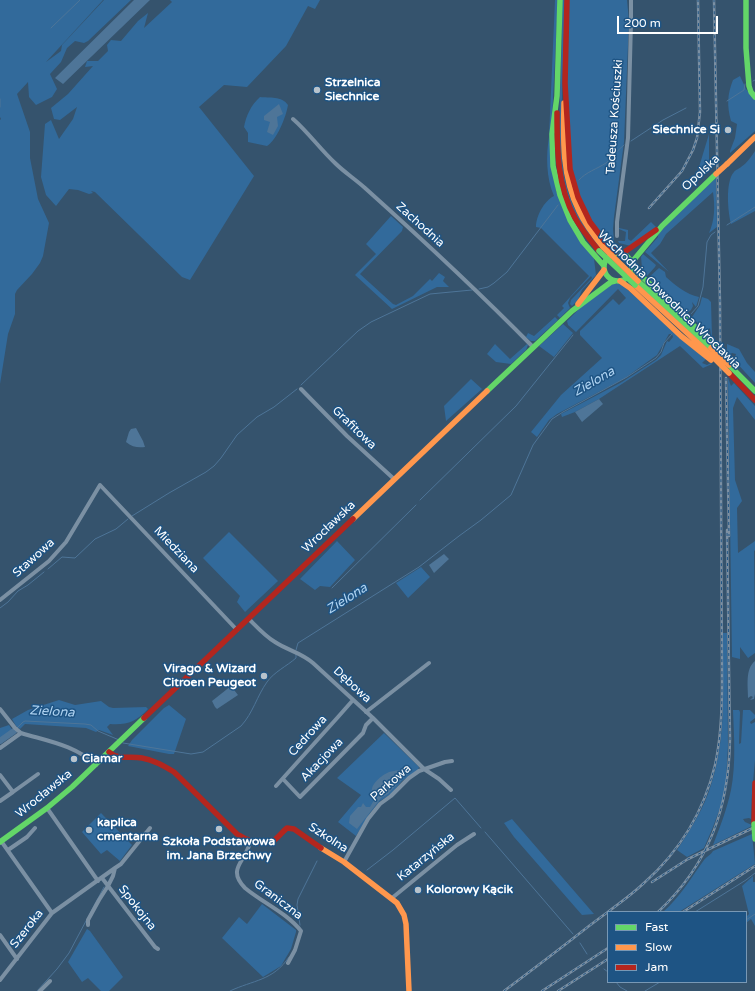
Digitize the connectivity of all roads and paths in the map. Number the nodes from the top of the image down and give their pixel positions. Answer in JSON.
{"nodes":[{"id":1,"x":560,"y":0,"type":"edge"},
{"id":2,"x":567,"y":0,"type":"edge"},
{"id":3,"x":631,"y":0,"type":"edge"},
{"id":4,"x":746,"y":0,"type":"edge"},
{"id":5,"x":565,"y":83,"type":"junction"},
{"id":6,"x":557,"y":96,"type":"junction"},
{"id":7,"x":755,"y":97,"type":"edge"},
{"id":8,"x":292,"y":119,"type":"dead end"},
{"id":9,"x":755,"y":138,"type":"edge"},
{"id":10,"x":662,"y":226,"type":"junction"},
{"id":11,"x":617,"y":236,"type":"dead end"},
{"id":12,"x":601,"y":249,"type":"junction"},
{"id":13,"x":616,"y":252,"type":"junction"},
{"id":14,"x":623,"y":253,"type":"junction"},
{"id":15,"x":632,"y":265,"type":"junction"},
{"id":16,"x":604,"y":268,"type":"junction"},
{"id":17,"x":617,"y":281,"type":"junction"},
{"id":18,"x":636,"y":283,"type":"junction"},
{"id":19,"x":572,"y":311,"type":"junction"},
{"id":20,"x":711,"y":345,"type":"junction"},
{"id":21,"x":533,"y":347,"type":"junction"},
{"id":22,"x":711,"y":358,"type":"junction"},
{"id":23,"x":727,"y":364,"type":"junction"},
{"id":24,"x":301,"y":389,"type":"dead end"},
{"id":25,"x":755,"y":391,"type":"edge"},
{"id":26,"x":755,"y":400,"type":"edge"},
{"id":27,"x":394,"y":480,"type":"junction"},
{"id":28,"x":100,"y":485,"type":"joint"},
{"id":29,"x":0,"y":600,"type":"edge"},
{"id":30,"x":249,"y":619,"type":"junction"},
{"id":31,"x":237,"y":630,"type":"junction"},
{"id":32,"x":429,"y":663,"type":"dead end"},
{"id":33,"x":353,"y":700,"type":"junction"},
{"id":34,"x":0,"y":709,"type":"edge"},
{"id":35,"x":366,"y":712,"type":"junction"},
{"id":36,"x":373,"y":718,"type":"junction"},
{"id":37,"x":18,"y":730,"type":"junction"},
{"id":38,"x":0,"y":748,"type":"edge"},
{"id":39,"x":109,"y":752,"type":"junction"},
{"id":40,"x":452,"y":761,"type":"dead end"},
{"id":41,"x":96,"y":765,"type":"junction"},
{"id":42,"x":424,"y":769,"type":"junction"},
{"id":43,"x":38,"y":774,"type":"dead end"},
{"id":44,"x":0,"y":775,"type":"edge"},
{"id":45,"x":283,"y":779,"type":"junction"},
{"id":46,"x":755,"y":783,"type":"edge"},
{"id":47,"x":276,"y":786,"type":"dead end"},
{"id":48,"x":451,"y":790,"type":"dead end"},
{"id":49,"x":13,"y":792,"type":"junction"},
{"id":50,"x":0,"y":801,"type":"edge"},
{"id":51,"x":47,"y":808,"type":"junction"},
{"id":52,"x":35,"y":828,"type":"dead end"},
{"id":53,"x":150,"y":828,"type":"dead end"},
{"id":54,"x":474,"y":834,"type":"dead end"},
{"id":55,"x":755,"y":839,"type":"edge"},
{"id":56,"x":1,"y":841,"type":"edge"},
{"id":57,"x":250,"y":842,"type":"junction"},
{"id":58,"x":8,"y":850,"type":"junction"},
{"id":59,"x":344,"y":862,"type":"junction"},
{"id":60,"x":115,"y":868,"type":"junction"},
{"id":61,"x":100,"y":879,"type":"junction"},
{"id":62,"x":108,"y":886,"type":"junction"},
{"id":63,"x":392,"y":898,"type":"junction"},
{"id":64,"x":52,"y":913,"type":"junction"},
{"id":65,"x":88,"y":925,"type":"dead end"},
{"id":66,"x":0,"y":936,"type":"edge"},
{"id":67,"x":158,"y":949,"type":"dead end"},
{"id":68,"x":17,"y":959,"type":"junction"},
{"id":69,"x":288,"y":963,"type":"dead end"},
{"id":70,"x":0,"y":980,"type":"edge"},
{"id":71,"x":50,"y":981,"type":"dead end"},
{"id":72,"x":40,"y":991,"type":"edge"},
{"id":73,"x":409,"y":991,"type":"edge"}],
"edges":[{"from":1,"to":6,"type":"main road","name":"Wschodnia Obwodnica Wrocławia"},
{"from":2,"to":5,"type":"main road","name":"Wschodnia Obwodnica Wrocławia"},
{"from":3,"to":11,"type":"street","name":"Tadeusza Kościuszki"},
{"from":4,"to":7,"type":"main road"},
{"from":5,"to":12,"type":"main road","name":"Wschodnia Obwodnica Wrocławia"},
{"from":5,"to":13,"type":"main road"},
{"from":6,"to":12,"type":"main road","name":"Wschodnia Obwodnica Wrocławia"},
{"from":6,"to":16,"type":"main road"},
{"from":8,"to":21,"type":"street","name":"Zachodnia"},
{"from":9,"to":10,"type":"main road","name":"Opolska","bridge":true},
{"from":10,"to":14,"type":"main road","name":"Opolska"},
{"from":10,"to":15,"type":"main road","name":"Opolska"},
{"from":12,"to":18,"type":"main road","name":"Wschodnia Obwodnica Wrocławia","bridge":true},
{"from":13,"to":14,"type":"main road"},
{"from":13,"to":16,"type":"main road"},
{"from":14,"to":15,"type":"main road"},
{"from":15,"to":17,"type":"main road"},
{"from":15,"to":20,"type":"main road"},
{"from":16,"to":17,"type":"main road"},
{"from":16,"to":19,"type":"main road"},
{"from":17,"to":19,"type":"main road"},
{"from":17,"to":22,"type":"main road"},
{"from":18,"to":20,"type":"main road","name":"Wschodnia Obwodnica Wrocławia"},
{"from":18,"to":22,"type":"main road","name":"Wschodnia Obwodnica Wrocławia"},
{"from":19,"to":21,"type":"main road","name":"Wrocławska"},
{"from":20,"to":23,"type":"main road","bridge":true},
{"from":21,"to":27,"type":"main road","name":"Wrocławska"},
{"from":22,"to":23,"type":"main road","bridge":true},
{"from":23,"to":25,"type":"main road","name":"Wschodnia Obwodnica Wrocławia"},
{"from":23,"to":26,"type":"main road","name":"Wschodnia Obwodnica Wrocławia","bridge":true},
{"from":24,"to":27,"type":"street","name":"Grafitowa"},
{"from":27,"to":30,"type":"main road","name":"Wrocławska"},
{"from":28,"to":29,"type":"street","name":"Stawowa"},
{"from":28,"to":31,"type":"street","name":"Miedziana"},
{"from":30,"to":31,"type":"main road","name":"Wrocławska"},
{"from":30,"to":33,"type":"street","name":"Dębowa"},
{"from":31,"to":39,"type":"main road","name":"Wrocławska"},
{"from":32,"to":35,"type":"street","name":"Dębowa"},
{"from":33,"to":35,"type":"street","name":"Dębowa"},
{"from":33,"to":45,"type":"street","name":"Cedrowa"},
{"from":34,"to":37,"type":"street"},
{"from":35,"to":36,"type":"street","name":"Parkowa"},
{"from":36,"to":42,"type":"street","name":"Parkowa"},
{"from":36,"to":45,"type":"street","name":"Akacjowa"},
{"from":37,"to":38,"type":"street"},
{"from":37,"to":41,"type":"street"},
{"from":39,"to":41,"type":"main road"},
{"from":39,"to":57,"type":"main road"},
{"from":40,"to":42,"type":"street"},
{"from":41,"to":51,"type":"main road","name":"Wrocławska"},
{"from":42,"to":48,"type":"street"},
{"from":42,"to":59,"type":"street","name":"Parkowa"},
{"from":43,"to":49,"type":"street"},
{"from":44,"to":49,"type":"street"},
{"from":45,"to":47,"type":"street","name":"Cedrowa"},
{"from":46,"to":55,"type":"main road","bridge":true},
{"from":49,"to":50,"type":"street"},
{"from":51,"to":56,"type":"main road","name":"Wrocławska"},
{"from":51,"to":61,"type":"street","name":"Spokojna"},
{"from":52,"to":58,"type":"street"},
{"from":53,"to":60,"type":"street","name":"Szeroka"},
{"from":54,"to":63,"type":"street","name":"Katarzyńska"},
{"from":56,"to":58,"type":"street"},
{"from":57,"to":59,"type":"main road","name":"Szkolna"},
{"from":57,"to":69,"type":"street","name":"Graniczna"},
{"from":58,"to":64,"type":"street"},
{"from":59,"to":63,"type":"main road","name":"Szkolna"},
{"from":60,"to":61,"type":"street","name":"Szeroka"},
{"from":60,"to":62,"type":"street"},
{"from":61,"to":62,"type":"street","name":"Spokojna"},
{"from":61,"to":64,"type":"street","name":"Szeroka"},
{"from":62,"to":65,"type":"street"},
{"from":62,"to":67,"type":"street","name":"Spokojna"},
{"from":63,"to":73,"type":"main road","name":"Szkolna"},
{"from":64,"to":68,"type":"street","name":"Szeroka"},
{"from":66,"to":68,"type":"street"},
{"from":68,"to":70,"type":"street","name":"Szeroka"},
{"from":71,"to":72,"type":"street"}]}
